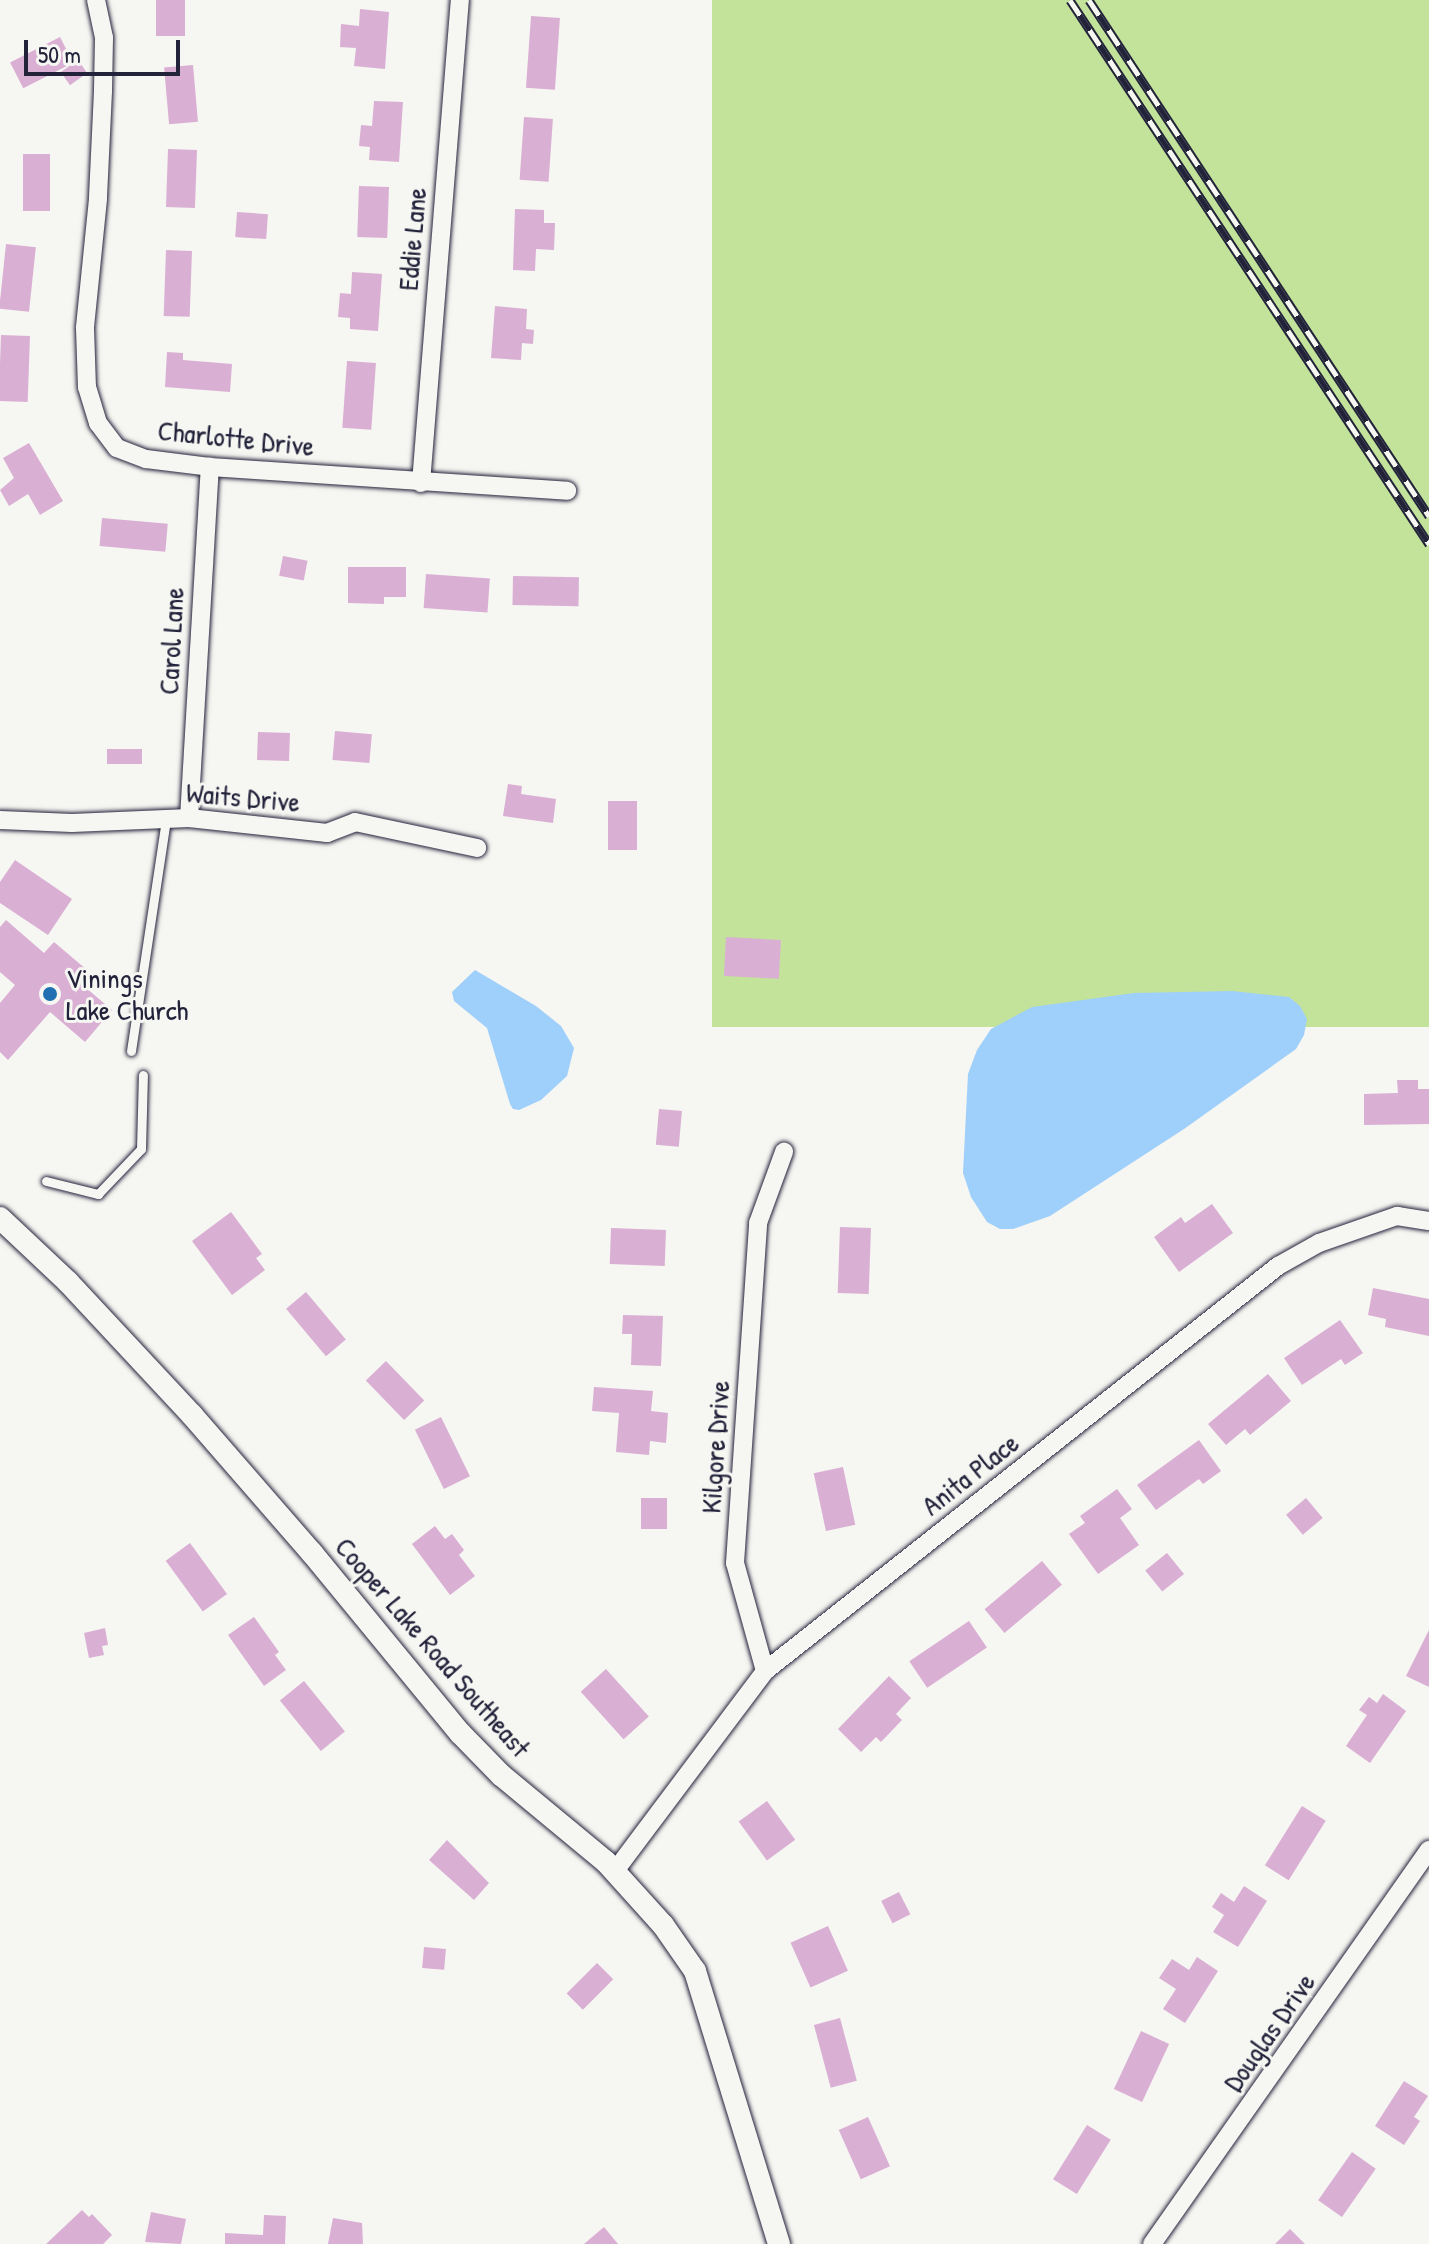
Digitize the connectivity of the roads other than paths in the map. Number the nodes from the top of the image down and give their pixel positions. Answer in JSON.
{"nodes":[{"id":1,"x":96,"y":0,"type":"edge"},
{"id":2,"x":460,"y":0,"type":"edge"},
{"id":3,"x":210,"y":467,"type":"junction"},
{"id":4,"x":421,"y":483,"type":"junction"},
{"id":5,"x":567,"y":491,"type":"dead end"},
{"id":6,"x":189,"y":818,"type":"junction"},
{"id":7,"x":166,"y":819,"type":"junction"},
{"id":8,"x":0,"y":820,"type":"edge"},
{"id":9,"x":477,"y":848,"type":"dead end"},
{"id":10,"x":131,"y":1051,"type":"dead end"},
{"id":11,"x":143,"y":1075,"type":"dead end"},
{"id":12,"x":784,"y":1152,"type":"dead end"},
{"id":13,"x":46,"y":1181,"type":"dead end"},
{"id":14,"x":0,"y":1218,"type":"edge"},
{"id":15,"x":1429,"y":1221,"type":"edge"},
{"id":16,"x":765,"y":1671,"type":"junction"},
{"id":17,"x":1429,"y":1850,"type":"edge"},
{"id":18,"x":615,"y":1871,"type":"junction"},
{"id":19,"x":779,"y":2244,"type":"edge"},
{"id":20,"x":1152,"y":2244,"type":"edge"}],
"edges":[{"from":1,"to":3,"type":"street","name":"Charlotte Drive"},
{"from":2,"to":4,"type":"street","name":"Eddie Lane"},
{"from":3,"to":4,"type":"street","name":"Charlotte Drive"},
{"from":3,"to":6,"type":"street","name":"Carol Lane"},
{"from":4,"to":5,"type":"street","name":"Charlotte Drive"},
{"from":6,"to":7,"type":"street","name":"Waits Drive"},
{"from":6,"to":9,"type":"street","name":"Waits Drive"},
{"from":7,"to":8,"type":"street","name":"Waits Drive"},
{"from":7,"to":10,"type":"lane"},
{"from":11,"to":13,"type":"lane"},
{"from":12,"to":16,"type":"street","name":"Kilgore Drive"},
{"from":14,"to":18,"type":"street","name":"Cooper Lake Road Southeast"},
{"from":15,"to":16,"type":"street","name":"Anita Place"},
{"from":16,"to":18,"type":"street","name":"Anita Place"},
{"from":17,"to":20,"type":"street","name":"Douglas Drive"},
{"from":18,"to":19,"type":"street","name":"Cooper Lake Road Southeast"}]}
